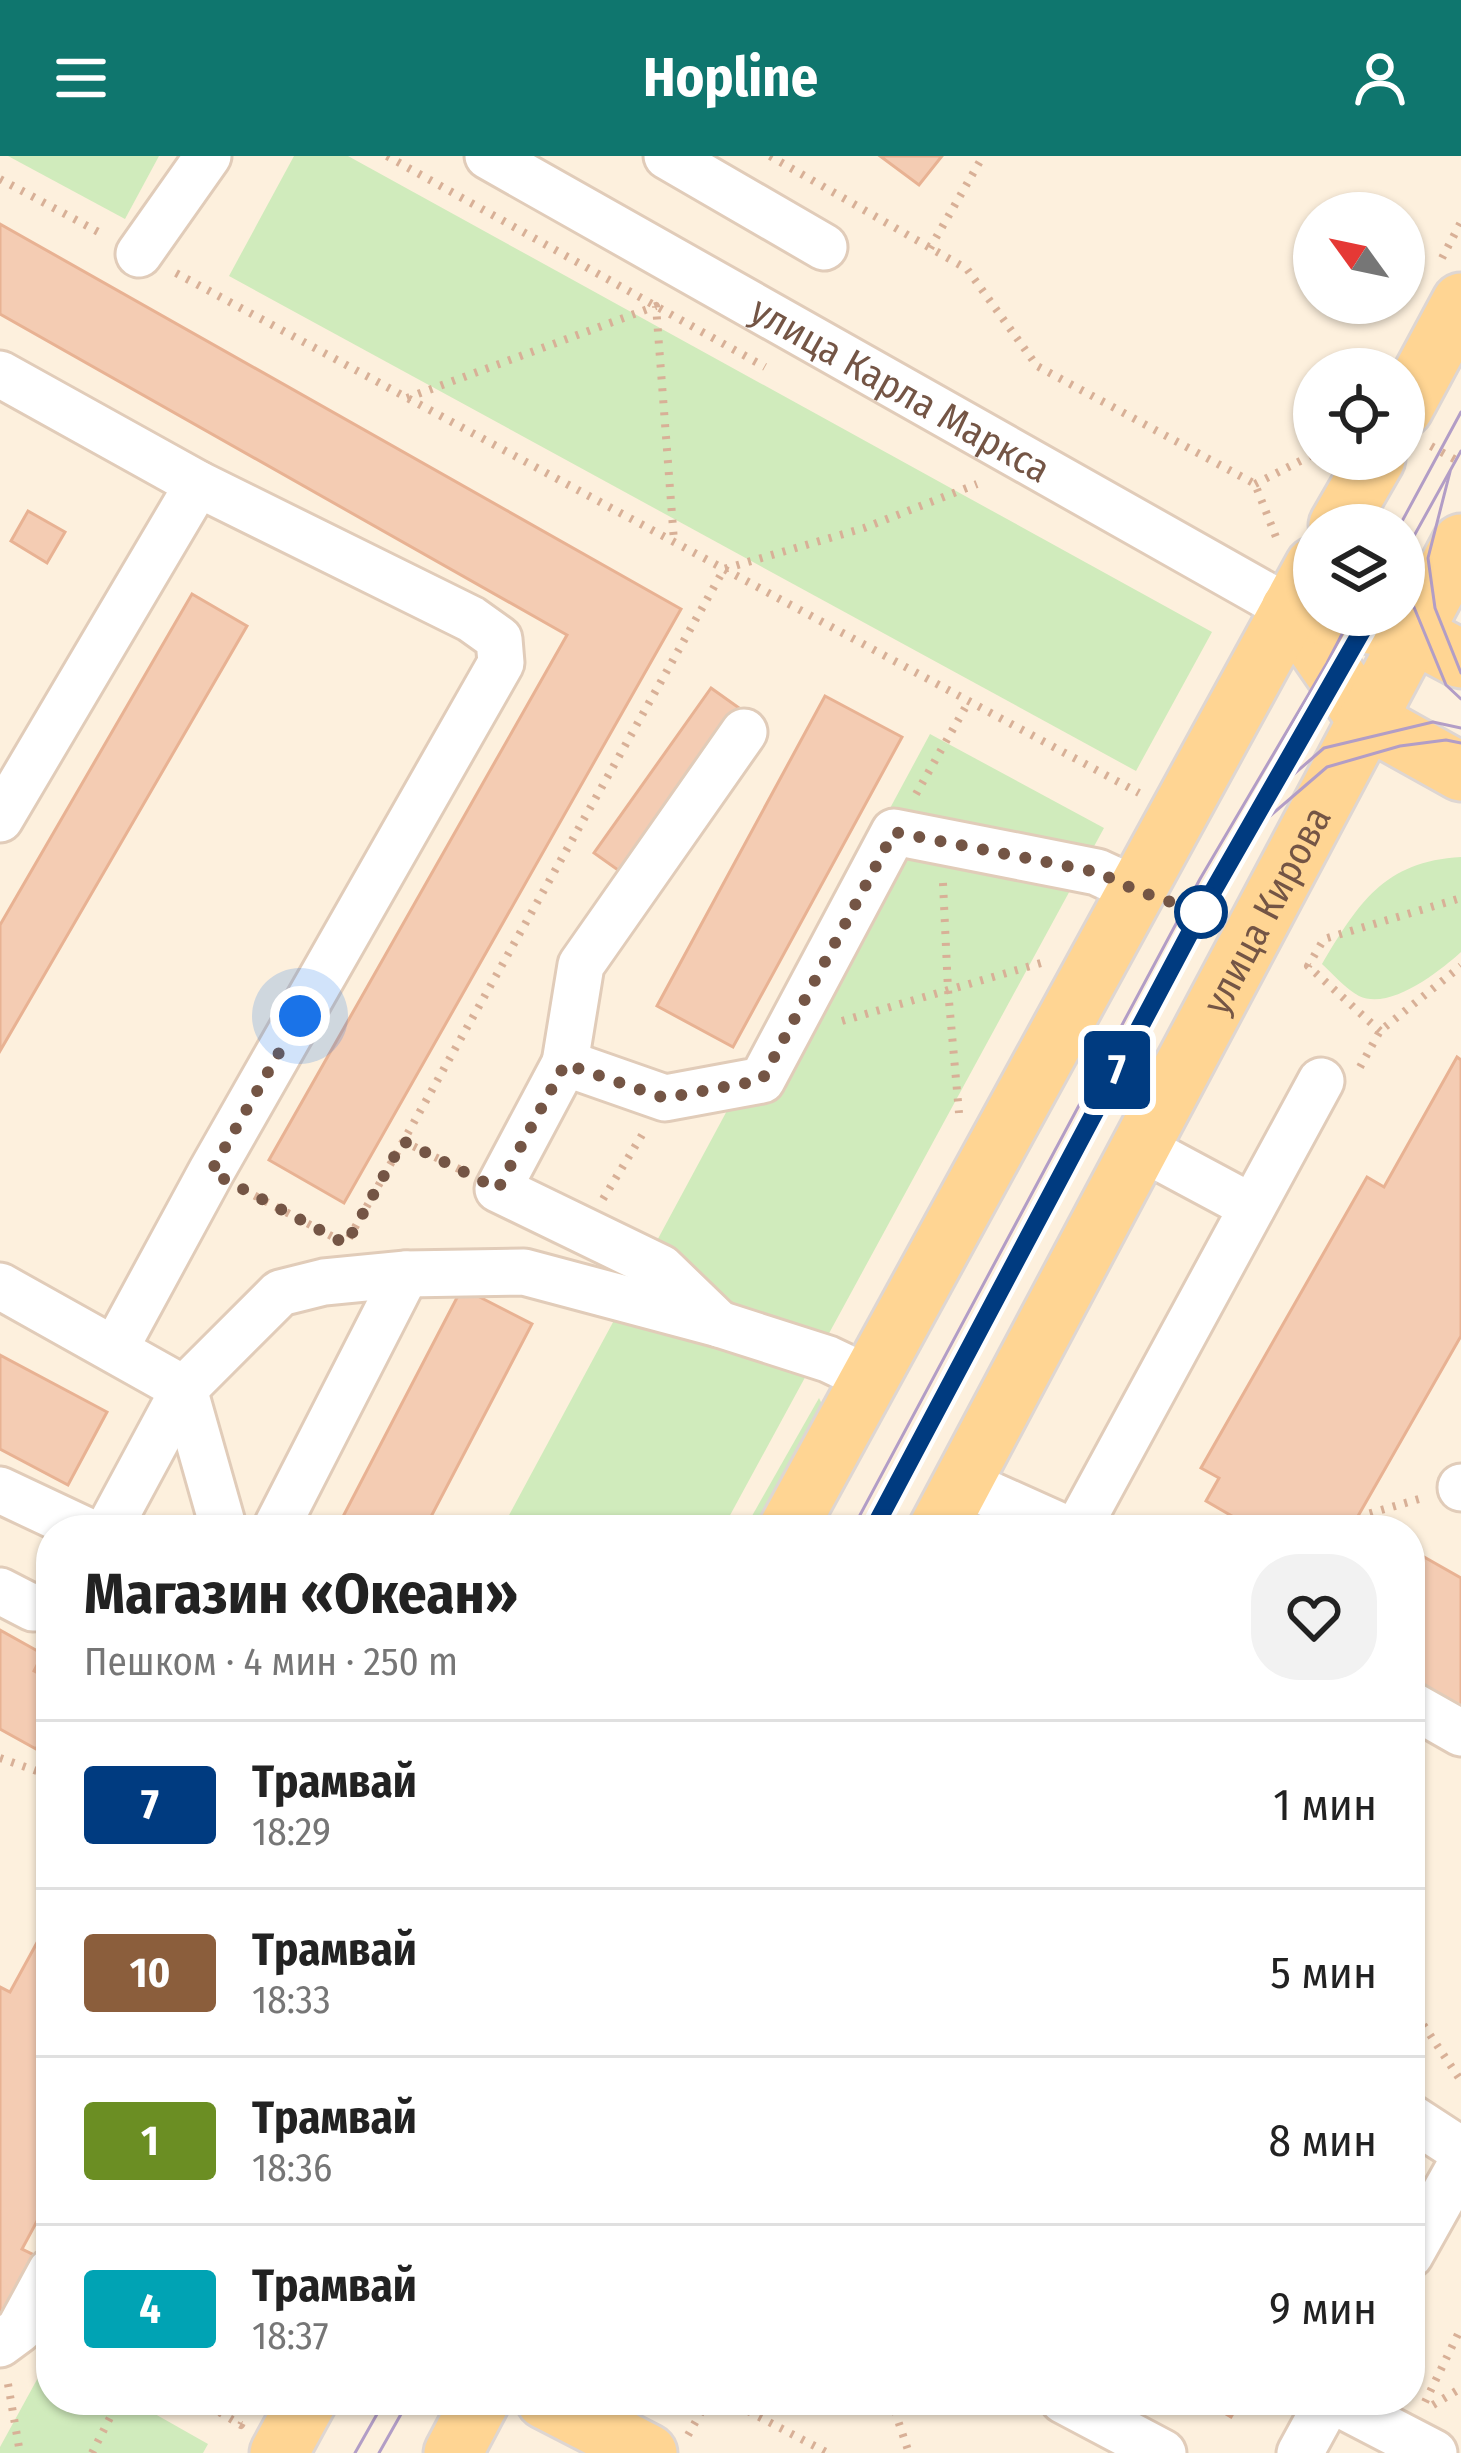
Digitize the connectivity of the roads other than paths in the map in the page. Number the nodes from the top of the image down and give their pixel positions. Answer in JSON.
{"nodes":[{"id":1,"x":208,"y":156,"type":"edge"},
{"id":2,"x":488,"y":156,"type":"edge"},
{"id":3,"x":667,"y":156,"type":"edge"},
{"id":4,"x":824,"y":247,"type":"dead end"},
{"id":5,"x":139,"y":254,"type":"road end"},
{"id":6,"x":1461,"y":302,"type":"edge"},
{"id":7,"x":1425,"y":369,"type":"edge"},
{"id":8,"x":0,"y":374,"type":"edge"},
{"id":9,"x":198,"y":484,"type":"junction"},
{"id":10,"x":1461,"y":543,"type":"edge"},
{"id":11,"x":1293,"y":585,"type":"edge"},
{"id":12,"x":1293,"y":608,"type":"edge"},
{"id":13,"x":1325,"y":636,"type":"edge"},
{"id":14,"x":1437,"y":646,"type":"edge"},
{"id":15,"x":1366,"y":719,"type":"junction"},
{"id":16,"x":744,"y":732,"type":"dead end"},
{"id":17,"x":1461,"y":772,"type":"edge"},
{"id":18,"x":0,"y":819,"type":"edge"},
{"id":19,"x":1138,"y":891,"type":"junction"},
{"id":20,"x":565,"y":1064,"type":"junction"},
{"id":21,"x":1321,"y":1081,"type":"dead end"},
{"id":22,"x":1140,"y":1147,"type":"junction"},
{"id":23,"x":1252,"y":1207,"type":"junction"},
{"id":24,"x":406,"y":1274,"type":"junction"},
{"id":25,"x":0,"y":1286,"type":"edge"},
{"id":26,"x":719,"y":1324,"type":"junction"},
{"id":27,"x":115,"y":1349,"type":"junction"},
{"id":28,"x":870,"y":1379,"type":"junction"},
{"id":29,"x":184,"y":1389,"type":"junction"},
{"id":30,"x":0,"y":1490,"type":"edge"},
{"id":31,"x":950,"y":1506,"type":"edge"},
{"id":32,"x":53,"y":1515,"type":"edge"},
{"id":33,"x":116,"y":1515,"type":"edge"},
{"id":34,"x":220,"y":1515,"type":"edge"},
{"id":35,"x":283,"y":1515,"type":"edge"},
{"id":36,"x":795,"y":1515,"type":"edge"},
{"id":37,"x":996,"y":1515,"type":"edge"},
{"id":38,"x":1081,"y":1515,"type":"edge"},
{"id":39,"x":0,"y":1591,"type":"edge"},
{"id":40,"x":36,"y":1607,"type":"edge"},
{"id":41,"x":1425,"y":1713,"type":"edge"},
{"id":42,"x":1461,"y":1733,"type":"edge"},
{"id":43,"x":1425,"y":2127,"type":"edge"},
{"id":44,"x":1461,"y":2150,"type":"edge"},
{"id":45,"x":1461,"y":2164,"type":"edge"},
{"id":46,"x":1425,"y":2228,"type":"edge"},
{"id":47,"x":36,"y":2300,"type":"edge"},
{"id":48,"x":0,"y":2344,"type":"edge"},
{"id":49,"x":288,"y":2415,"type":"edge"},
{"id":50,"x":473,"y":2415,"type":"edge"},
{"id":51,"x":574,"y":2415,"type":"edge"},
{"id":52,"x":1091,"y":2415,"type":"edge"},
{"id":53,"x":1322,"y":2415,"type":"edge"},
{"id":54,"x":1372,"y":2415,"type":"edge"},
{"id":55,"x":263,"y":2433,"type":"edge"},
{"id":56,"x":1426,"y":2434,"type":"edge"},
{"id":57,"x":452,"y":2453,"type":"edge"},
{"id":58,"x":648,"y":2453,"type":"edge"},
{"id":59,"x":1163,"y":2453,"type":"edge"},
{"id":60,"x":1300,"y":2453,"type":"edge"}],
"edges":[{"from":1,"to":5,"type":"street"},
{"from":2,"to":11,"type":"street","name":"улица Карла Маркса"},
{"from":3,"to":4,"type":"street"},
{"from":6,"to":7,"type":"main road"},
{"from":8,"to":9,"type":"street"},
{"from":9,"to":18,"type":"street"},
{"from":9,"to":27,"type":"street"},
{"from":10,"to":14,"type":"main road","name":"улица Кирова"},
{"from":12,"to":19,"type":"main road"},
{"from":13,"to":15,"type":"main road"},
{"from":14,"to":15,"type":"main road","name":"улица Кирова"},
{"from":15,"to":17,"type":"main road"},
{"from":15,"to":22,"type":"main road","name":"улица Кирова"},
{"from":16,"to":20,"type":"street"},
{"from":19,"to":20,"type":"street"},
{"from":19,"to":28,"type":"main road"},
{"from":20,"to":26,"type":"street"},
{"from":21,"to":23,"type":"street"},
{"from":22,"to":23,"type":"street"},
{"from":22,"to":31,"type":"main road","name":"улица Кирова"},
{"from":23,"to":38,"type":"street"},
{"from":24,"to":26,"type":"street"},
{"from":24,"to":29,"type":"street"},
{"from":24,"to":35,"type":"street"},
{"from":25,"to":27,"type":"street"},
{"from":26,"to":28,"type":"street"},
{"from":27,"to":29,"type":"street"},
{"from":28,"to":36,"type":"main road"},
{"from":29,"to":33,"type":"street"},
{"from":29,"to":34,"type":"street"},
{"from":30,"to":32,"type":"street"},
{"from":31,"to":37,"type":"street"},
{"from":39,"to":40,"type":"street"},
{"from":41,"to":42,"type":"street"},
{"from":43,"to":44,"type":"street"},
{"from":45,"to":46,"type":"street"},
{"from":47,"to":48,"type":"street"},
{"from":49,"to":55,"type":"main road"},
{"from":50,"to":57,"type":"main road"},
{"from":51,"to":58,"type":"main road"},
{"from":52,"to":59,"type":"street"},
{"from":53,"to":60,"type":"street"},
{"from":54,"to":56,"type":"street"}]}
